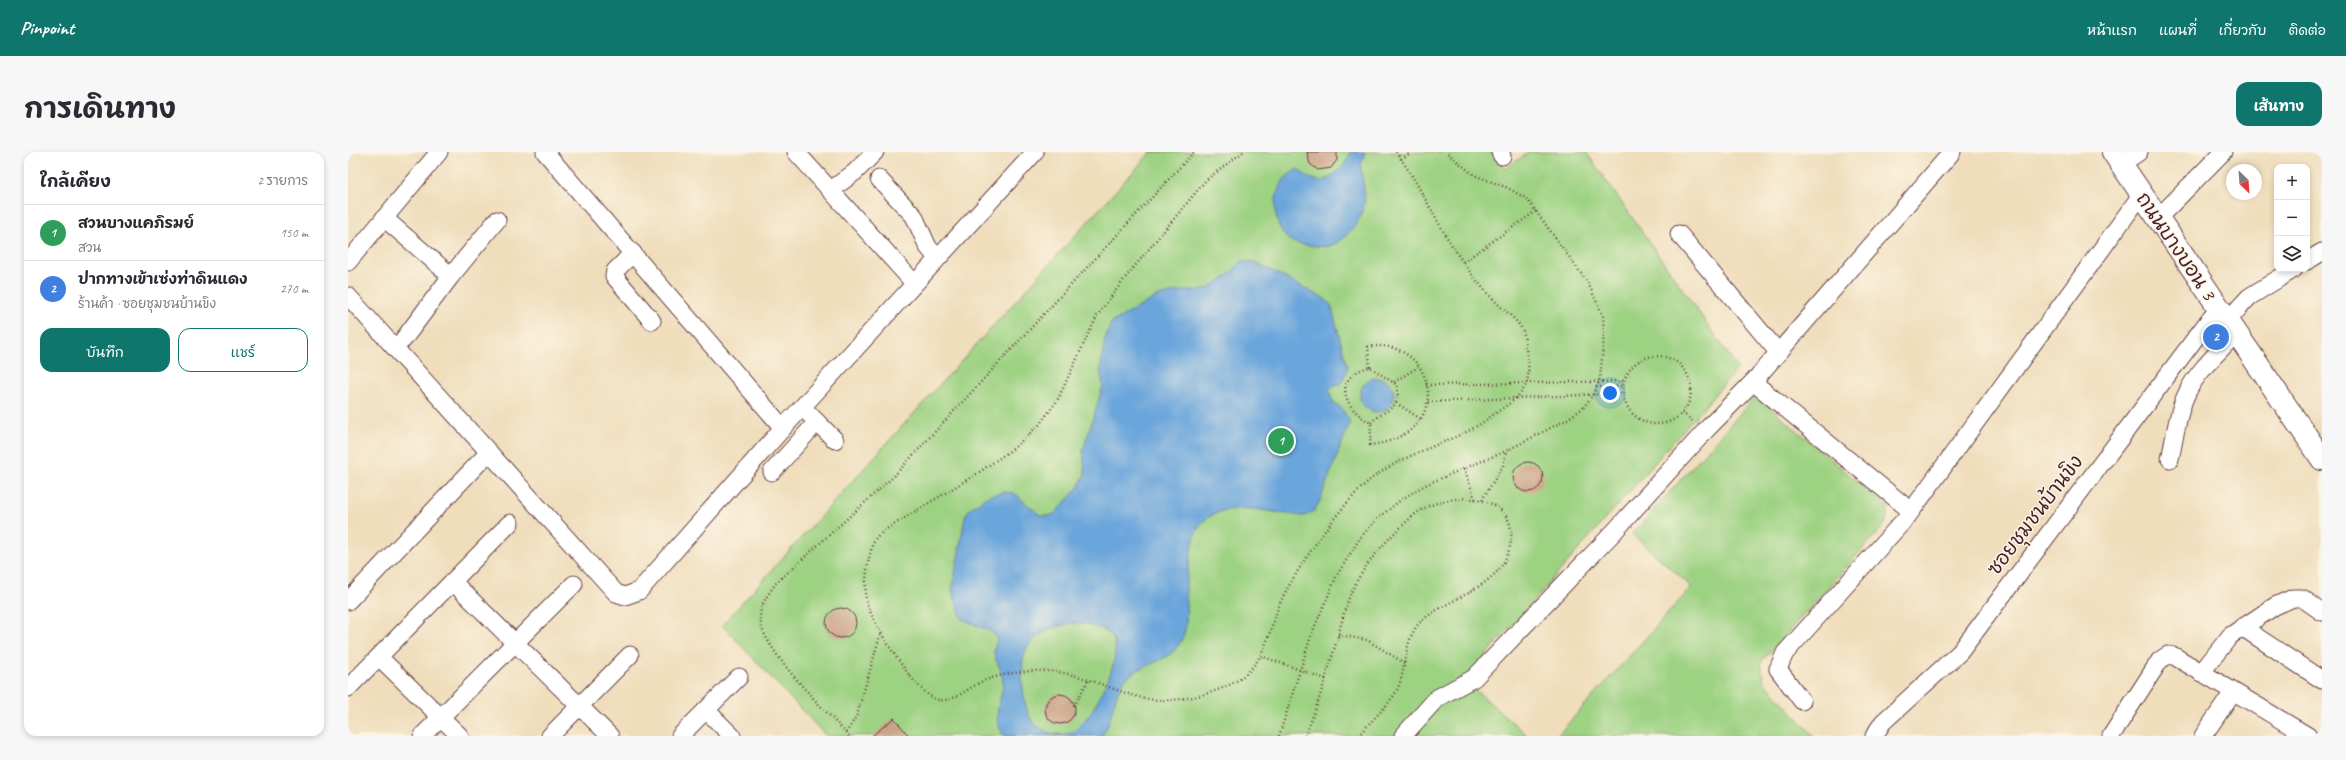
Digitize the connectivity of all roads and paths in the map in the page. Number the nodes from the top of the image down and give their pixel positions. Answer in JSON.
{"nodes":[{"id":1,"x":439,"y":152,"type":"edge"},
{"id":2,"x":545,"y":152,"type":"edge"},
{"id":3,"x":796,"y":152,"type":"edge"},
{"id":4,"x":875,"y":152,"type":"edge"},
{"id":5,"x":1035,"y":152,"type":"edge"},
{"id":6,"x":1194,"y":152,"type":"edge"},
{"id":7,"x":1243,"y":152,"type":"edge"},
{"id":8,"x":1396,"y":152,"type":"edge"},
{"id":9,"x":1412,"y":152,"type":"edge"},
{"id":10,"x":1446,"y":152,"type":"edge"},
{"id":11,"x":1952,"y":152,"type":"edge"},
{"id":12,"x":2139,"y":152,"type":"edge"},
{"id":13,"x":2224,"y":152,"type":"edge"},
{"id":14,"x":2116,"y":159,"type":"edge"},
{"id":15,"x":1401,"y":160,"type":"junction"},
{"id":16,"x":879,"y":179,"type":"dead end"},
{"id":17,"x":831,"y":190,"type":"junction"},
{"id":18,"x":2141,"y":195,"type":"junction"},
{"id":19,"x":1536,"y":211,"type":"junction"},
{"id":20,"x":384,"y":218,"type":"junction"},
{"id":21,"x":2157,"y":219,"type":"junction"},
{"id":22,"x":497,"y":220,"type":"dead end"},
{"id":23,"x":1679,"y":234,"type":"dead end"},
{"id":24,"x":2322,"y":252,"type":"edge"},
{"id":25,"x":633,"y":253,"type":"junction"},
{"id":26,"x":937,"y":258,"type":"junction"},
{"id":27,"x":2310,"y":259,"type":"edge"},
{"id":28,"x":348,"y":262,"type":"edge"},
{"id":29,"x":1463,"y":262,"type":"junction"},
{"id":30,"x":2289,"y":272,"type":"edge"},
{"id":31,"x":451,"y":276,"type":"junction"},
{"id":32,"x":914,"y":283,"type":"junction"},
{"id":33,"x":348,"y":296,"type":"edge"},
{"id":34,"x":652,"y":321,"type":"dead end"},
{"id":35,"x":2227,"y":321,"type":"junction"},
{"id":36,"x":404,"y":340,"type":"dead end"},
{"id":37,"x":1778,"y":352,"type":"junction"},
{"id":38,"x":1370,"y":367,"type":"junction"},
{"id":39,"x":1418,"y":367,"type":"junction"},
{"id":40,"x":1599,"y":381,"type":"junction"},
{"id":41,"x":1626,"y":381,"type":"junction"},
{"id":42,"x":1394,"y":382,"type":"junction"},
{"id":43,"x":1753,"y":382,"type":"junction"},
{"id":44,"x":1527,"y":383,"type":"junction"},
{"id":45,"x":1426,"y":385,"type":"junction"},
{"id":46,"x":1624,"y":386,"type":"junction"},
{"id":47,"x":1596,"y":387,"type":"junction"},
{"id":48,"x":1624,"y":393,"type":"junction"},
{"id":49,"x":1593,"y":395,"type":"junction"},
{"id":50,"x":1515,"y":398,"type":"junction"},
{"id":51,"x":1428,"y":402,"type":"junction"},
{"id":52,"x":1396,"y":403,"type":"junction"},
{"id":53,"x":802,"y":407,"type":"junction"},
{"id":54,"x":1421,"y":419,"type":"junction"},
{"id":55,"x":817,"y":422,"type":"junction"},
{"id":56,"x":1371,"y":423,"type":"junction"},
{"id":57,"x":783,"y":428,"type":"junction"},
{"id":58,"x":835,"y":440,"type":"dead end"},
{"id":59,"x":1506,"y":451,"type":"junction"},
{"id":60,"x":489,"y":452,"type":"junction"},
{"id":61,"x":2170,"y":459,"type":"dead end"},
{"id":62,"x":2322,"y":459,"type":"edge"},
{"id":63,"x":1464,"y":468,"type":"junction"},
{"id":64,"x":772,"y":472,"type":"dead end"},
{"id":65,"x":1475,"y":499,"type":"junction"},
{"id":66,"x":1482,"y":500,"type":"junction"},
{"id":67,"x":1911,"y":511,"type":"junction"},
{"id":68,"x":510,"y":523,"type":"dead end"},
{"id":69,"x":452,"y":582,"type":"junction"},
{"id":70,"x":574,"y":584,"type":"dead end"},
{"id":71,"x":348,"y":602,"type":"edge"},
{"id":72,"x":2322,"y":612,"type":"edge"},
{"id":73,"x":2242,"y":627,"type":"junction"},
{"id":74,"x":881,"y":631,"type":"junction"},
{"id":75,"x":1338,"y":635,"type":"junction"},
{"id":76,"x":515,"y":643,"type":"junction"},
{"id":77,"x":630,"y":656,"type":"dead end"},
{"id":78,"x":1262,"y":656,"type":"junction"},
{"id":79,"x":379,"y":657,"type":"junction"},
{"id":80,"x":1406,"y":664,"type":"junction"},
{"id":81,"x":1301,"y":670,"type":"junction"},
{"id":82,"x":2201,"y":673,"type":"junction"},
{"id":83,"x":739,"y":677,"type":"dead end"},
{"id":84,"x":1089,"y":679,"type":"junction"},
{"id":85,"x":1326,"y":679,"type":"junction"},
{"id":86,"x":2322,"y":680,"type":"edge"},
{"id":87,"x":348,"y":688,"type":"edge"},
{"id":88,"x":2233,"y":692,"type":"junction"},
{"id":89,"x":1802,"y":701,"type":"dead end"},
{"id":90,"x":580,"y":706,"type":"junction"},
{"id":91,"x":1074,"y":706,"type":"dead end"},
{"id":92,"x":706,"y":710,"type":"junction"},
{"id":93,"x":441,"y":717,"type":"junction"},
{"id":94,"x":2289,"y":731,"type":"edge"},
{"id":95,"x":846,"y":733,"type":"junction"},
{"id":96,"x":422,"y":736,"type":"edge"},
{"id":97,"x":460,"y":736,"type":"edge"},
{"id":98,"x":550,"y":736,"type":"edge"},
{"id":99,"x":610,"y":736,"type":"edge"},
{"id":100,"x":680,"y":736,"type":"edge"},
{"id":101,"x":732,"y":736,"type":"edge"},
{"id":102,"x":849,"y":736,"type":"edge"},
{"id":103,"x":1279,"y":736,"type":"edge"},
{"id":104,"x":1305,"y":736,"type":"edge"},
{"id":105,"x":1358,"y":736,"type":"edge"},
{"id":106,"x":1403,"y":736,"type":"edge"},
{"id":107,"x":1874,"y":736,"type":"edge"},
{"id":108,"x":2111,"y":736,"type":"edge"},
{"id":109,"x":2203,"y":736,"type":"edge"},
{"id":110,"x":2308,"y":736,"type":"edge"}],
"edges":[{"from":1,"to":20,"type":"street"},
{"from":2,"to":25,"type":"street"},
{"from":3,"to":17,"type":"street"},
{"from":4,"to":17,"type":"street"},
{"from":5,"to":26,"type":"street"},
{"from":6,"to":95,"type":"path"},
{"from":7,"to":74,"type":"path"},
{"from":8,"to":15,"type":"path"},
{"from":9,"to":15,"type":"path"},
{"from":10,"to":19,"type":"path"},
{"from":11,"to":37,"type":"street"},
{"from":12,"to":14,"type":"street"},
{"from":13,"to":21,"type":"street"},
{"from":14,"to":18,"type":"main road","name":"ถนนบางบอน 3"},
{"from":15,"to":29,"type":"path"},
{"from":16,"to":26,"type":"street"},
{"from":17,"to":32,"type":"street"},
{"from":18,"to":21,"type":"main road","name":"ถนนบางบอน 3"},
{"from":18,"to":67,"type":"street"},
{"from":19,"to":29,"type":"path"},
{"from":19,"to":40,"type":"path"},
{"from":20,"to":28,"type":"street"},
{"from":20,"to":31,"type":"street"},
{"from":21,"to":35,"type":"main road","name":"ถนนบางบอน 3"},
{"from":22,"to":31,"type":"street"},
{"from":23,"to":37,"type":"street"},
{"from":24,"to":27,"type":"street"},
{"from":25,"to":34,"type":"street"},
{"from":25,"to":57,"type":"street"},
{"from":26,"to":32,"type":"street"},
{"from":29,"to":44,"type":"path"},
{"from":30,"to":35,"type":"street"},
{"from":31,"to":36,"type":"street"},
{"from":32,"to":53,"type":"street"},
{"from":33,"to":60,"type":"street"},
{"from":35,"to":61,"type":"street"},
{"from":35,"to":62,"type":"main road","name":"ถนนบางบอน 3"},
{"from":35,"to":107,"type":"street","name":"ซอยชุมชนบ้านขิง"},
{"from":37,"to":43,"type":"street"},
{"from":38,"to":39,"type":"path"},
{"from":38,"to":42,"type":"path"},
{"from":38,"to":56,"type":"path"},
{"from":39,"to":42,"type":"path"},
{"from":39,"to":45,"type":"path"},
{"from":40,"to":41,"type":"path"},
{"from":40,"to":44,"type":"path"},
{"from":40,"to":47,"type":"path"},
{"from":41,"to":46,"type":"path"},
{"from":41,"to":48,"type":"path"},
{"from":42,"to":52,"type":"path"},
{"from":43,"to":67,"type":"street"},
{"from":43,"to":106,"type":"street"},
{"from":44,"to":45,"type":"path"},
{"from":44,"to":50,"type":"path"},
{"from":45,"to":51,"type":"path"},
{"from":46,"to":47,"type":"path"},
{"from":46,"to":48,"type":"path"},
{"from":47,"to":49,"type":"path"},
{"from":48,"to":49,"type":"path"},
{"from":49,"to":50,"type":"path"},
{"from":49,"to":59,"type":"path"},
{"from":50,"to":51,"type":"path"},
{"from":50,"to":78,"type":"path"},
{"from":51,"to":54,"type":"path"},
{"from":52,"to":54,"type":"path"},
{"from":52,"to":56,"type":"path"},
{"from":53,"to":55,"type":"street"},
{"from":53,"to":57,"type":"street"},
{"from":54,"to":56,"type":"path"},
{"from":55,"to":58,"type":"street"},
{"from":55,"to":64,"type":"street"},
{"from":57,"to":60,"type":"street"},
{"from":59,"to":63,"type":"path"},
{"from":59,"to":66,"type":"path"},
{"from":60,"to":71,"type":"street"},
{"from":63,"to":65,"type":"path"},
{"from":63,"to":81,"type":"path"},
{"from":65,"to":66,"type":"path"},
{"from":65,"to":75,"type":"path"},
{"from":66,"to":80,"type":"path"},
{"from":67,"to":89,"type":"street"},
{"from":68,"to":69,"type":"street"},
{"from":69,"to":76,"type":"street"},
{"from":69,"to":79,"type":"street"},
{"from":70,"to":76,"type":"street"},
{"from":72,"to":73,"type":"street"},
{"from":73,"to":82,"type":"street"},
{"from":73,"to":86,"type":"street"},
{"from":74,"to":84,"type":"path"},
{"from":74,"to":95,"type":"path"},
{"from":75,"to":80,"type":"path"},
{"from":75,"to":85,"type":"path"},
{"from":76,"to":90,"type":"street"},
{"from":76,"to":93,"type":"street"},
{"from":77,"to":90,"type":"street"},
{"from":78,"to":81,"type":"path"},
{"from":78,"to":84,"type":"path"},
{"from":79,"to":87,"type":"street"},
{"from":79,"to":93,"type":"street"},
{"from":80,"to":105,"type":"path"},
{"from":81,"to":85,"type":"path"},
{"from":81,"to":103,"type":"path"},
{"from":82,"to":88,"type":"street"},
{"from":82,"to":108,"type":"street"},
{"from":83,"to":92,"type":"street"},
{"from":84,"to":91,"type":"path"},
{"from":85,"to":104,"type":"path"},
{"from":88,"to":94,"type":"street"},
{"from":88,"to":109,"type":"street"},
{"from":90,"to":98,"type":"street"},
{"from":90,"to":99,"type":"street"},
{"from":92,"to":100,"type":"street"},
{"from":92,"to":101,"type":"street"},
{"from":93,"to":96,"type":"street"},
{"from":93,"to":97,"type":"street"},
{"from":94,"to":110,"type":"street"},
{"from":95,"to":102,"type":"path"}]}
